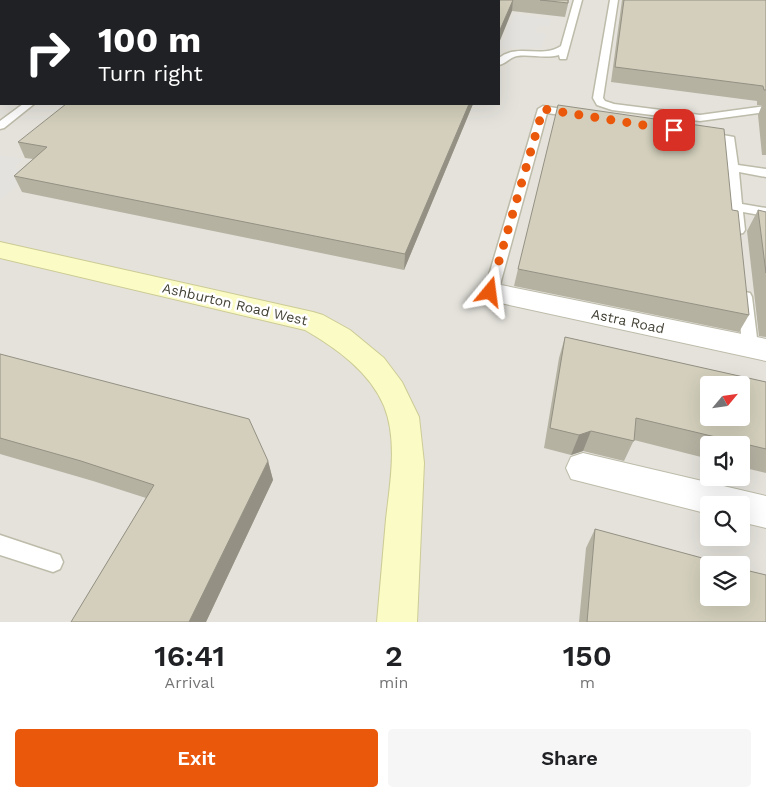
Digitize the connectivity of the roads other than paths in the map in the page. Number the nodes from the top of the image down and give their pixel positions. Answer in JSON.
{"nodes":[{"id":1,"x":578,"y":0,"type":"edge"},
{"id":2,"x":614,"y":0,"type":"edge"},
{"id":3,"x":565,"y":48,"type":"junction"},
{"id":4,"x":563,"y":58,"type":"dead end"},
{"id":5,"x":500,"y":62,"type":"dead end"},
{"id":6,"x":28,"y":105,"type":"edge"},
{"id":7,"x":766,"y":109,"type":"edge"},
{"id":8,"x":592,"y":117,"type":"edge"},
{"id":9,"x":0,"y":126,"type":"edge"},
{"id":10,"x":690,"y":133,"type":"edge"},
{"id":11,"x":732,"y":167,"type":"junction"},
{"id":12,"x":766,"y":173,"type":"edge"},
{"id":13,"x":736,"y":207,"type":"junction"},
{"id":14,"x":766,"y":212,"type":"edge"},
{"id":15,"x":740,"y":244,"type":"edge"},
{"id":16,"x":0,"y":250,"type":"edge"},
{"id":17,"x":744,"y":281,"type":"edge"},
{"id":18,"x":490,"y":292,"type":"joint"},
{"id":19,"x":758,"y":348,"type":"edge"},
{"id":20,"x":583,"y":468,"type":"dead end"},
{"id":21,"x":700,"y":496,"type":"edge"},
{"id":22,"x":750,"y":508,"type":"edge"},
{"id":23,"x":766,"y":512,"type":"edge"},
{"id":24,"x":0,"y":546,"type":"edge"},
{"id":25,"x":53,"y":562,"type":"dead end"},
{"id":26,"x":397,"y":622,"type":"edge"}],
"edges":[{"from":1,"to":3,"type":"lane"},
{"from":2,"to":7,"type":"lane"},
{"from":3,"to":4,"type":"lane"},
{"from":3,"to":5,"type":"lane"},
{"from":6,"to":9,"type":"lane"},
{"from":8,"to":18,"type":"lane"},
{"from":10,"to":11,"type":"lane"},
{"from":11,"to":12,"type":"lane"},
{"from":11,"to":13,"type":"lane"},
{"from":13,"to":14,"type":"lane"},
{"from":13,"to":15,"type":"lane"},
{"from":16,"to":26,"type":"main road","name":"Ashburton Road West"},
{"from":17,"to":19,"type":"lane"},
{"from":18,"to":19,"type":"street","name":"Astra Road"},
{"from":20,"to":21,"type":"street"},
{"from":22,"to":23,"type":"street"},
{"from":24,"to":25,"type":"lane"}]}
